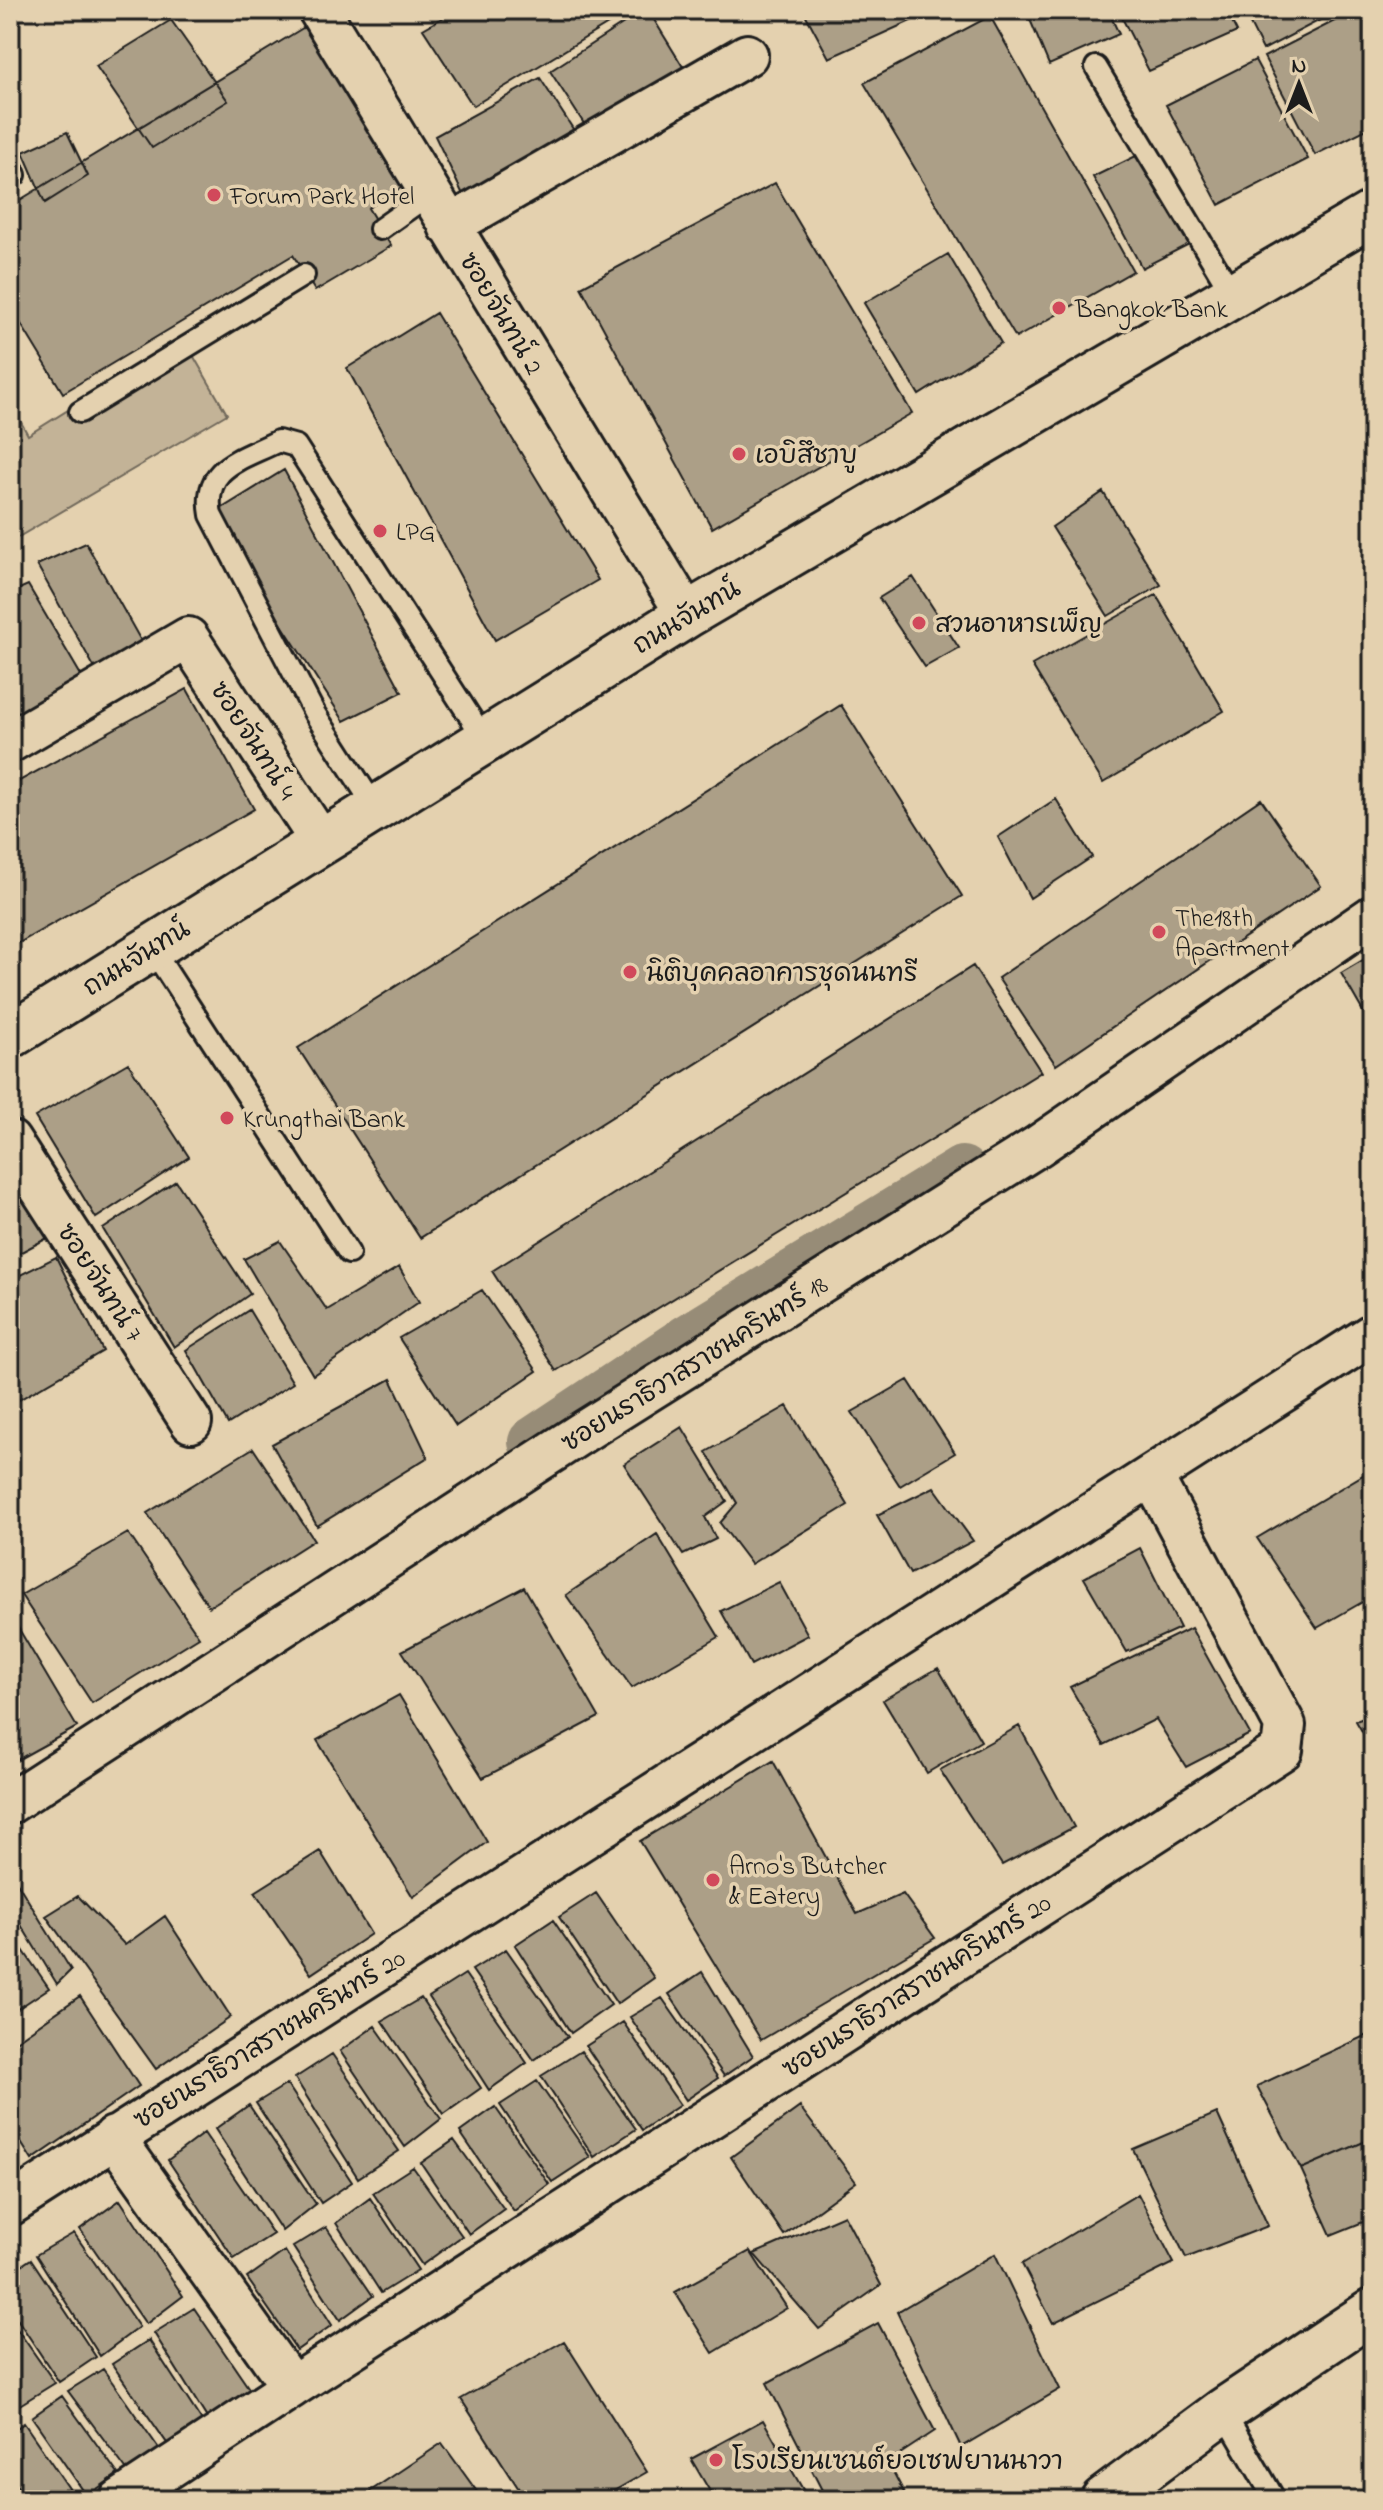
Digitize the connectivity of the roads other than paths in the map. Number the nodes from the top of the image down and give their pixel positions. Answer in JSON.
{"nodes":[{"id":1,"x":319,"y":10,"type":"edge"},
{"id":2,"x":747,"y":55,"type":"dead end"},
{"id":3,"x":1096,"y":67,"type":"dead end"},
{"id":4,"x":439,"y":211,"type":"junction"},
{"id":5,"x":1373,"y":213,"type":"edge"},
{"id":6,"x":380,"y":229,"type":"dead end"},
{"id":7,"x":304,"y":275,"type":"dead end"},
{"id":8,"x":1233,"y":295,"type":"junction"},
{"id":9,"x":80,"y":412,"type":"dead end"},
{"id":10,"x":687,"y":615,"type":"junction"},
{"id":11,"x":485,"y":740,"type":"junction"},
{"id":12,"x":10,"y":742,"type":"edge"},
{"id":13,"x":376,"y":809,"type":"junction"},
{"id":14,"x":321,"y":842,"type":"junction"},
{"id":15,"x":1373,"y":916,"type":"edge"},
{"id":16,"x":151,"y":947,"type":"junction"},
{"id":17,"x":10,"y":1036,"type":"edge"},
{"id":18,"x":10,"y":1141,"type":"edge"},
{"id":19,"x":349,"y":1253,"type":"dead end"},
{"id":20,"x":1373,"y":1334,"type":"edge"},
{"id":21,"x":191,"y":1422,"type":"dead end"},
{"id":22,"x":1152,"y":1476,"type":"junction"},
{"id":23,"x":10,"y":1803,"type":"edge"},
{"id":24,"x":114,"y":2137,"type":"junction"},
{"id":25,"x":10,"y":2205,"type":"edge"},
{"id":26,"x":1373,"y":2311,"type":"edge"},
{"id":27,"x":292,"y":2387,"type":"junction"},
{"id":28,"x":1223,"y":2411,"type":"junction"},
{"id":29,"x":120,"y":2500,"type":"edge"},
{"id":30,"x":1103,"y":2500,"type":"edge"},
{"id":31,"x":1275,"y":2500,"type":"edge"}],
"edges":[{"from":1,"to":4,"type":"street","name":"ซอยจันทน์ 2"},
{"from":2,"to":4,"type":"street"},
{"from":3,"to":8,"type":"lane"},
{"from":4,"to":6,"type":"lane"},
{"from":4,"to":10,"type":"street","name":"ซอยจันทน์ 2"},
{"from":5,"to":8,"type":"main road","name":"ถนนจันทน์"},
{"from":7,"to":9,"type":"lane"},
{"from":8,"to":10,"type":"main road","name":"ถนนจันทน์"},
{"from":10,"to":11,"type":"main road","name":"ถนนจันทน์"},
{"from":11,"to":13,"type":"main road","name":"ถนนจันทน์"},
{"from":11,"to":13,"type":"lane"},
{"from":12,"to":14,"type":"street","name":"ซอยจันทน์ 4"},
{"from":13,"to":14,"type":"main road","name":"ถนนจันทน์"},
{"from":14,"to":16,"type":"main road","name":"ถนนจันทน์"},
{"from":15,"to":23,"type":"street","name":"ซอยนราธิวาสราชนครินทร์ 18"},
{"from":16,"to":17,"type":"main road","name":"ถนนจันทน์"},
{"from":16,"to":19,"type":"lane"},
{"from":18,"to":21,"type":"street","name":"ซอยจันทน์ 7"},
{"from":20,"to":22,"type":"street","name":"ซอยนราธิวาสราชนครินทร์ 20"},
{"from":22,"to":24,"type":"street","name":"ซอยนราธิวาสราชนครินทร์ 20"},
{"from":22,"to":27,"type":"street","name":"ซอยนราธิวาสราชนครินทร์ 20"},
{"from":24,"to":25,"type":"street","name":"ซอยนราธิวาสราชนครินทร์ 20"},
{"from":24,"to":27,"type":"street","name":"ซอยนราธิวาสราชนครินทร์ 20"},
{"from":26,"to":28,"type":"main road"},
{"from":27,"to":29,"type":"street","name":"ซอยนราธิวาสราชนครินทร์ 20"},
{"from":28,"to":30,"type":"main road"},
{"from":28,"to":31,"type":"lane"}]}
